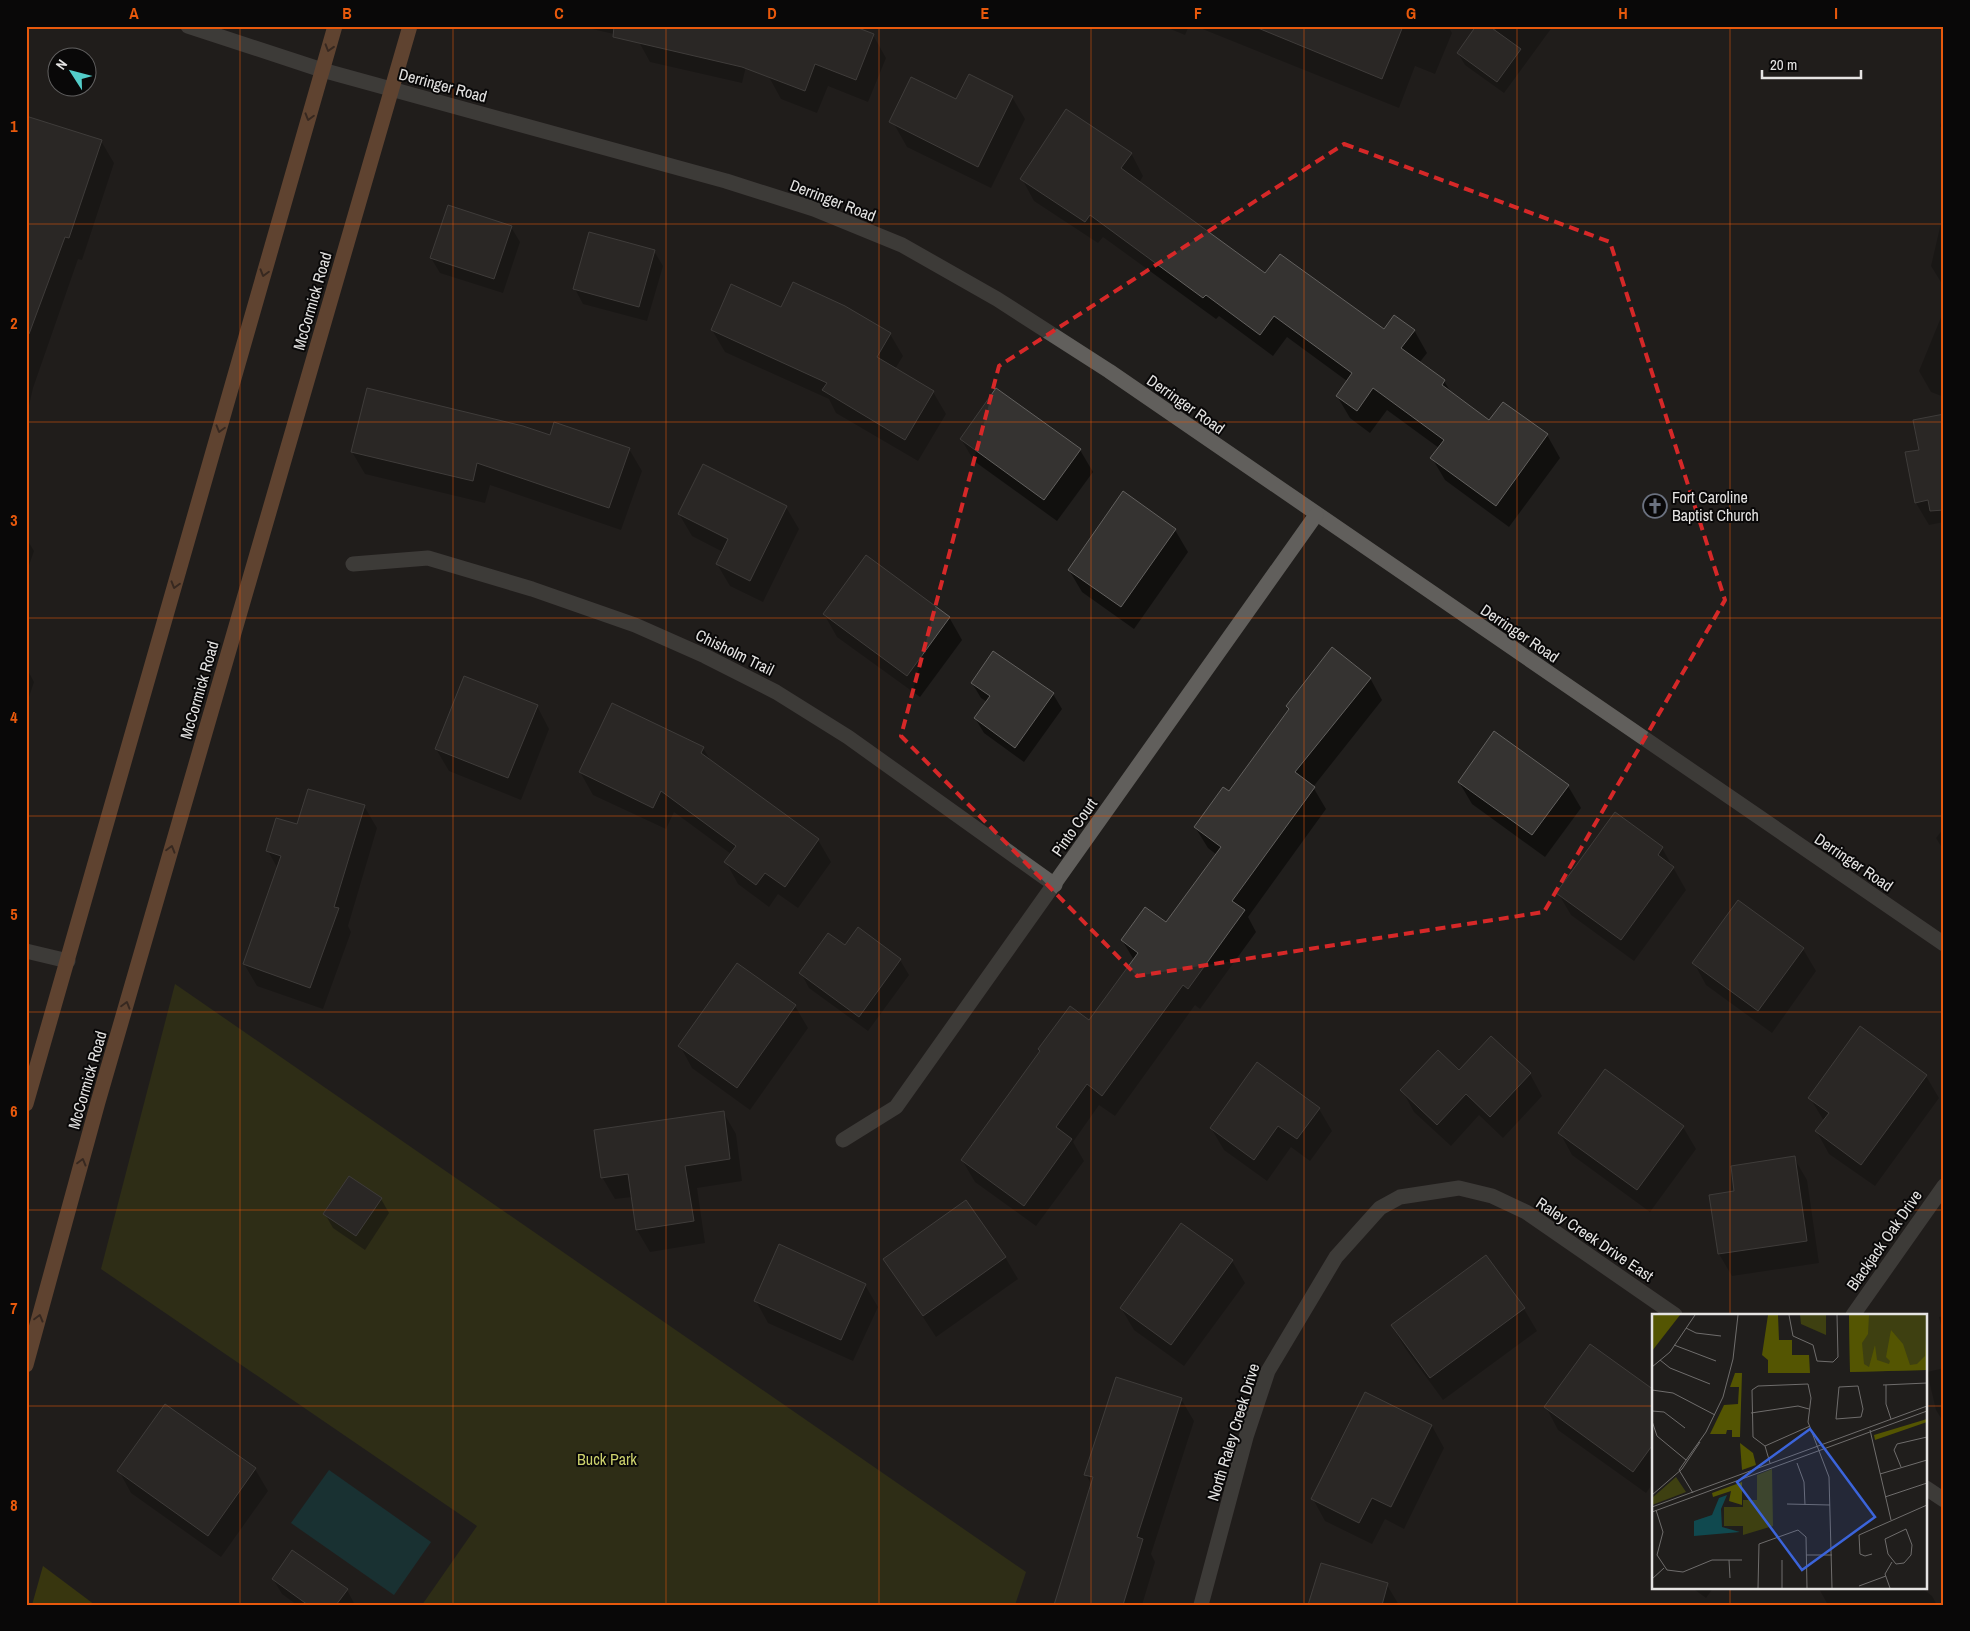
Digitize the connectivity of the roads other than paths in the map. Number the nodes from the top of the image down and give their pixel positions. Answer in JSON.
{"nodes":[{"id":1,"x":188,"y":26,"type":"edge"},
{"id":2,"x":335,"y":26,"type":"edge"},
{"id":3,"x":410,"y":26,"type":"edge"},
{"id":4,"x":322,"y":70,"type":"junction"},
{"id":5,"x":392,"y":89,"type":"junction"},
{"id":6,"x":1316,"y":515,"type":"junction"},
{"id":7,"x":353,"y":564,"type":"dead end"},
{"id":8,"x":1055,"y":885,"type":"junction"},
{"id":9,"x":1944,"y":944,"type":"edge"},
{"id":10,"x":26,"y":951,"type":"edge"},
{"id":11,"x":68,"y":961,"type":"junction"},
{"id":12,"x":26,"y":1104,"type":"edge"},
{"id":13,"x":842,"y":1140,"type":"dead end"},
{"id":14,"x":1944,"y":1186,"type":"edge"},
{"id":15,"x":1492,"y":1196,"type":"joint"},
{"id":16,"x":1674,"y":1314,"type":"edge"},
{"id":17,"x":1854,"y":1314,"type":"edge"},
{"id":18,"x":26,"y":1365,"type":"edge"},
{"id":19,"x":1928,"y":1489,"type":"edge"},
{"id":20,"x":1944,"y":1500,"type":"edge"},
{"id":21,"x":1202,"y":1605,"type":"edge"}],
"edges":[{"from":1,"to":4,"type":"street","name":"Derringer Road"},
{"from":2,"to":4,"type":"main road","one_way":true},
{"from":3,"to":5,"type":"main road","name":"McCormick Road"},
{"from":4,"to":5,"type":"street","name":"Derringer Road"},
{"from":4,"to":11,"type":"main road","one_way":true},
{"from":5,"to":6,"type":"street","name":"Derringer Road"},
{"from":18,"to":5,"type":"main road","name":"McCormick Road","one_way":true},
{"from":6,"to":8,"type":"street","name":"Pinto Court"},
{"from":6,"to":9,"type":"street","name":"Derringer Road"},
{"from":7,"to":8,"type":"street","name":"Chisholm Trail"},
{"from":8,"to":13,"type":"street","name":"Pinto Court"},
{"from":10,"to":11,"type":"street"},
{"from":11,"to":12,"type":"main road"},
{"from":14,"to":17,"type":"street","name":"Blackjack Oak Drive"},
{"from":15,"to":16,"type":"street","name":"Raley Creek Drive East"},
{"from":15,"to":21,"type":"street","name":"North Raley Creek Drive"},
{"from":19,"to":20,"type":"street"}]}
